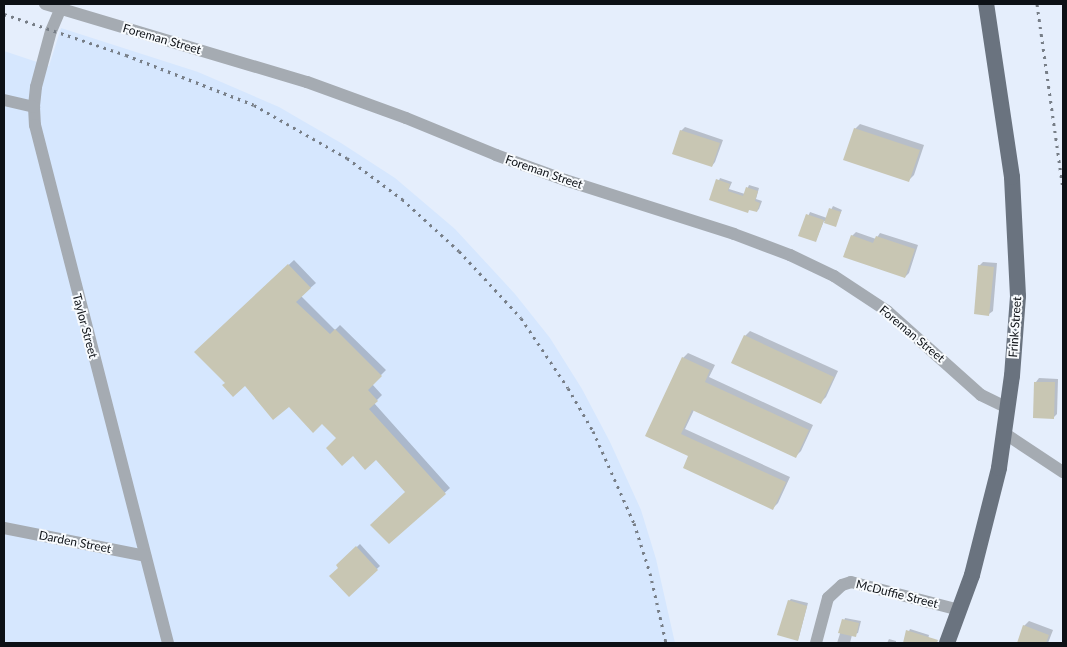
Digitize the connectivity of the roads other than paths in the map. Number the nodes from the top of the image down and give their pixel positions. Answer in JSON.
{"nodes":[{"id":1,"x":45,"y":4,"type":"edge"},
{"id":2,"x":986,"y":4,"type":"edge"},
{"id":3,"x":60,"y":10,"type":"junction"},
{"id":4,"x":4,"y":100,"type":"edge"},
{"id":5,"x":34,"y":107,"type":"junction"},
{"id":6,"x":1008,"y":408,"type":"junction"},
{"id":7,"x":1004,"y":433,"type":"junction"},
{"id":8,"x":1063,"y":472,"type":"edge"},
{"id":9,"x":4,"y":528,"type":"edge"},
{"id":10,"x":145,"y":556,"type":"junction"},
{"id":11,"x":959,"y":610,"type":"junction"},
{"id":12,"x":168,"y":643,"type":"edge"},
{"id":13,"x":816,"y":643,"type":"edge"},
{"id":14,"x":947,"y":643,"type":"edge"}],
"edges":[{"from":1,"to":3,"type":"street","name":"Foreman Street"},
{"from":2,"to":6,"type":"main road","name":"Frink Street"},
{"from":3,"to":5,"type":"street","name":"Taylor Street"},
{"from":3,"to":6,"type":"street","name":"Foreman Street"},
{"from":4,"to":5,"type":"street"},
{"from":5,"to":10,"type":"street","name":"Taylor Street"},
{"from":6,"to":7,"type":"main road","name":"Frink Street"},
{"from":7,"to":8,"type":"street"},
{"from":7,"to":11,"type":"main road","name":"Frink Street"},
{"from":9,"to":10,"type":"street","name":"Darden Street"},
{"from":10,"to":12,"type":"street","name":"Taylor Street"},
{"from":11,"to":13,"type":"street","name":"McDuffie Street"},
{"from":11,"to":14,"type":"main road","name":"Frink Street"}]}
